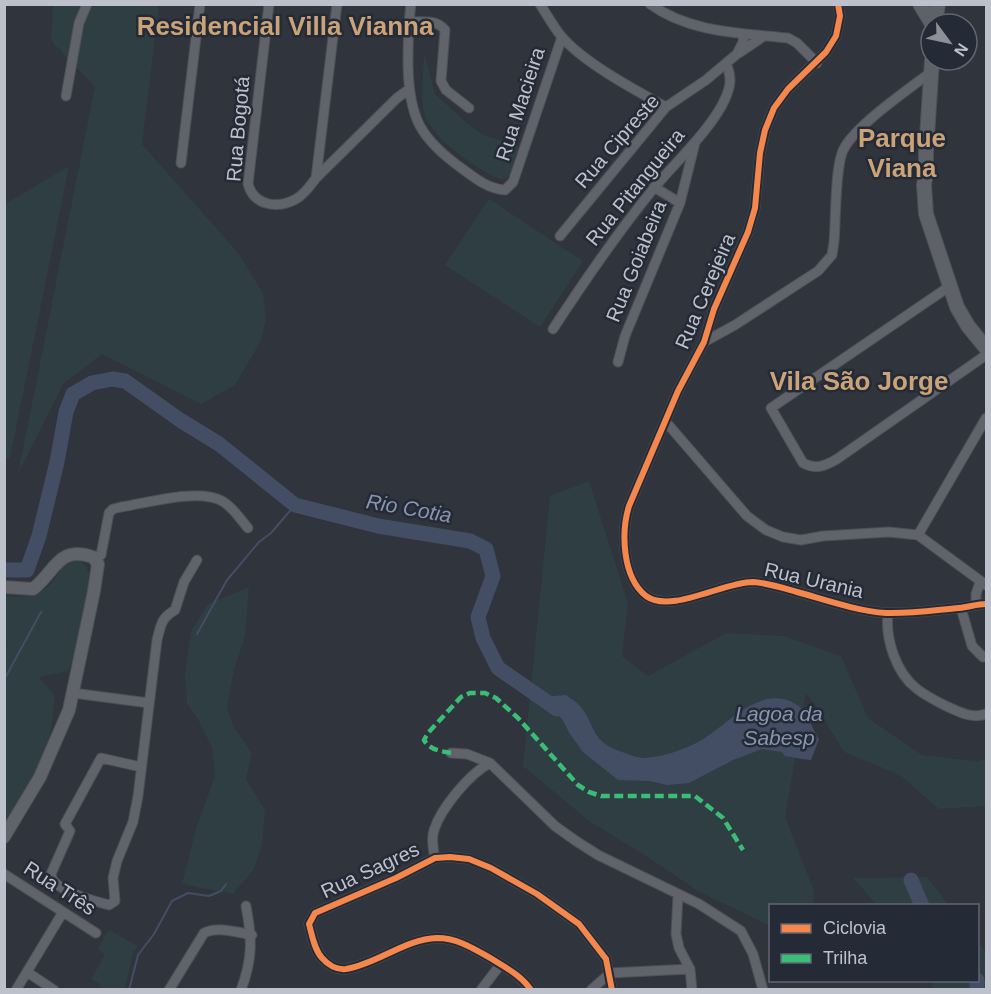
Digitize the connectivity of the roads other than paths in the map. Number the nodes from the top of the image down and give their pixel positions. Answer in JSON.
{"nodes":[{"id":1,"x":87,"y":4,"type":"edge"},
{"id":2,"x":200,"y":4,"type":"edge"},
{"id":3,"x":269,"y":4,"type":"edge"},
{"id":4,"x":337,"y":4,"type":"edge"},
{"id":5,"x":411,"y":4,"type":"edge"},
{"id":6,"x":540,"y":4,"type":"edge"},
{"id":7,"x":650,"y":4,"type":"edge"},
{"id":8,"x":838,"y":4,"type":"edge"},
{"id":9,"x":409,"y":22,"type":"junction"},
{"id":10,"x":744,"y":34,"type":"junction"},
{"id":11,"x":764,"y":36,"type":"junction"},
{"id":12,"x":562,"y":37,"type":"junction"},
{"id":13,"x":737,"y":54,"type":"junction"},
{"id":14,"x":817,"y":63,"type":"junction"},
{"id":15,"x":726,"y":64,"type":"junction"},
{"id":16,"x":924,"y":72,"type":"edge"},
{"id":17,"x":931,"y":72,"type":"edge"},
{"id":18,"x":408,"y":90,"type":"junction"},
{"id":19,"x":66,"y":96,"type":"dead end"},
{"id":20,"x":666,"y":107,"type":"junction"},
{"id":21,"x":469,"y":108,"type":"dead end"},
{"id":22,"x":696,"y":138,"type":"junction"},
{"id":23,"x":181,"y":163,"type":"dead end"},
{"id":24,"x":316,"y":178,"type":"junction"},
{"id":25,"x":654,"y":188,"type":"junction"},
{"id":26,"x":680,"y":202,"type":"junction"},
{"id":27,"x":560,"y":236,"type":"dead end"},
{"id":28,"x":950,"y":286,"type":"junction"},
{"id":29,"x":553,"y":329,"type":"dead end"},
{"id":30,"x":704,"y":342,"type":"junction"},
{"id":31,"x":987,"y":348,"type":"edge"},
{"id":32,"x":987,"y":355,"type":"edge"},
{"id":33,"x":618,"y":362,"type":"dead end"},
{"id":34,"x":987,"y":418,"type":"edge"},
{"id":35,"x":666,"y":422,"type":"junction"},
{"id":36,"x":248,"y":528,"type":"dead end"},
{"id":37,"x":918,"y":535,"type":"junction"},
{"id":38,"x":101,"y":555,"type":"dead end"},
{"id":39,"x":197,"y":560,"type":"dead end"},
{"id":40,"x":983,"y":584,"type":"edge"},
{"id":41,"x":4,"y":587,"type":"edge"},
{"id":42,"x":647,"y":597,"type":"joint"},
{"id":43,"x":981,"y":604,"type":"edge"},
{"id":44,"x":961,"y":608,"type":"junction"},
{"id":45,"x":888,"y":613,"type":"junction"},
{"id":46,"x":982,"y":657,"type":"dead end"},
{"id":47,"x":73,"y":693,"type":"junction"},
{"id":48,"x":149,"y":703,"type":"junction"},
{"id":49,"x":987,"y":714,"type":"edge"},
{"id":50,"x":451,"y":753,"type":"dead end"},
{"id":51,"x":490,"y":762,"type":"junction"},
{"id":52,"x":141,"y":766,"type":"junction"},
{"id":53,"x":4,"y":837,"type":"edge"},
{"id":54,"x":435,"y":858,"type":"junction"},
{"id":55,"x":4,"y":874,"type":"edge"},
{"id":56,"x":678,"y":895,"type":"junction"},
{"id":57,"x":246,"y":906,"type":"dead end"},
{"id":58,"x":63,"y":912,"type":"junction"},
{"id":59,"x":96,"y":933,"type":"dead end"},
{"id":60,"x":252,"y":935,"type":"junction"},
{"id":61,"x":500,"y":965,"type":"junction"},
{"id":62,"x":690,"y":969,"type":"junction"},
{"id":63,"x":27,"y":972,"type":"junction"},
{"id":64,"x":610,"y":973,"type":"junction"},
{"id":65,"x":16,"y":990,"type":"edge"},
{"id":66,"x":54,"y":990,"type":"edge"},
{"id":67,"x":169,"y":990,"type":"edge"},
{"id":68,"x":241,"y":990,"type":"edge"},
{"id":69,"x":481,"y":990,"type":"edge"},
{"id":70,"x":531,"y":990,"type":"edge"},
{"id":71,"x":591,"y":990,"type":"edge"},
{"id":72,"x":612,"y":990,"type":"edge"},
{"id":73,"x":692,"y":990,"type":"edge"},
{"id":74,"x":763,"y":990,"type":"edge"}],
"edges":[{"from":1,"to":19,"type":"street"},
{"from":2,"to":23,"type":"street"},
{"from":3,"to":24,"type":"street","name":"Rua Bogotá"},
{"from":4,"to":24,"type":"street"},
{"from":5,"to":9,"type":"street"},
{"from":6,"to":12,"type":"street"},
{"from":7,"to":10,"type":"street"},
{"from":8,"to":14,"type":"street","name":"Rua Cerejeira"},
{"from":9,"to":18,"type":"street"},
{"from":9,"to":21,"type":"street"},
{"from":10,"to":11,"type":"street"},
{"from":10,"to":13,"type":"street","name":"Rua Cipreste"},
{"from":11,"to":13,"type":"street","name":"Rua Cipreste"},
{"from":11,"to":14,"type":"street"},
{"from":12,"to":18,"type":"street","name":"Rua Macieira"},
{"from":12,"to":20,"type":"street"},
{"from":13,"to":15,"type":"street","name":"Rua Cipreste"},
{"from":14,"to":30,"type":"street","name":"Rua Cerejeira"},
{"from":15,"to":20,"type":"street","name":"Rua Cipreste"},
{"from":15,"to":22,"type":"street","name":"Rua Pitangueira"},
{"from":16,"to":30,"type":"street"},
{"from":17,"to":28,"type":"main road"},
{"from":18,"to":24,"type":"street","name":"Rua Bogotá"},
{"from":20,"to":27,"type":"street","name":"Rua Cipreste"},
{"from":22,"to":25,"type":"street","name":"Rua Pitangueira"},
{"from":22,"to":26,"type":"street","name":"Rua Goiabeira"},
{"from":25,"to":26,"type":"street"},
{"from":25,"to":29,"type":"street","name":"Rua Pitangueira"},
{"from":26,"to":33,"type":"street","name":"Rua Goiabeira"},
{"from":28,"to":31,"type":"main road"},
{"from":28,"to":32,"type":"street"},
{"from":30,"to":35,"type":"street","name":"Rua Cerejeira"},
{"from":34,"to":37,"type":"street"},
{"from":35,"to":37,"type":"street"},
{"from":35,"to":42,"type":"street","name":"Rua Cerejeira"},
{"from":36,"to":38,"type":"street"},
{"from":37,"to":40,"type":"street"},
{"from":39,"to":48,"type":"street"},
{"from":40,"to":43,"type":"street","name":"Rua Urania"},
{"from":41,"to":47,"type":"street"},
{"from":42,"to":45,"type":"street","name":"Rua Urania"},
{"from":43,"to":44,"type":"street","name":"Rua Urania"},
{"from":44,"to":45,"type":"street","name":"Rua Urania"},
{"from":44,"to":46,"type":"street"},
{"from":45,"to":49,"type":"street"},
{"from":47,"to":48,"type":"street"},
{"from":47,"to":53,"type":"street"},
{"from":48,"to":52,"type":"street"},
{"from":50,"to":51,"type":"street"},
{"from":51,"to":54,"type":"street"},
{"from":51,"to":56,"type":"street"},
{"from":52,"to":52,"type":"street"},
{"from":54,"to":61,"type":"street","name":"Rua Sagres"},
{"from":54,"to":64,"type":"street"},
{"from":55,"to":58,"type":"street","name":"Rua Três"},
{"from":56,"to":62,"type":"street"},
{"from":56,"to":74,"type":"street"},
{"from":57,"to":60,"type":"street"},
{"from":58,"to":59,"type":"street","name":"Rua Três"},
{"from":58,"to":63,"type":"street"},
{"from":60,"to":67,"type":"street"},
{"from":60,"to":68,"type":"street"},
{"from":61,"to":69,"type":"street"},
{"from":61,"to":70,"type":"street"},
{"from":62,"to":64,"type":"street"},
{"from":62,"to":73,"type":"street"},
{"from":63,"to":65,"type":"street"},
{"from":63,"to":66,"type":"street"},
{"from":64,"to":71,"type":"street"},
{"from":64,"to":72,"type":"street"}]}
